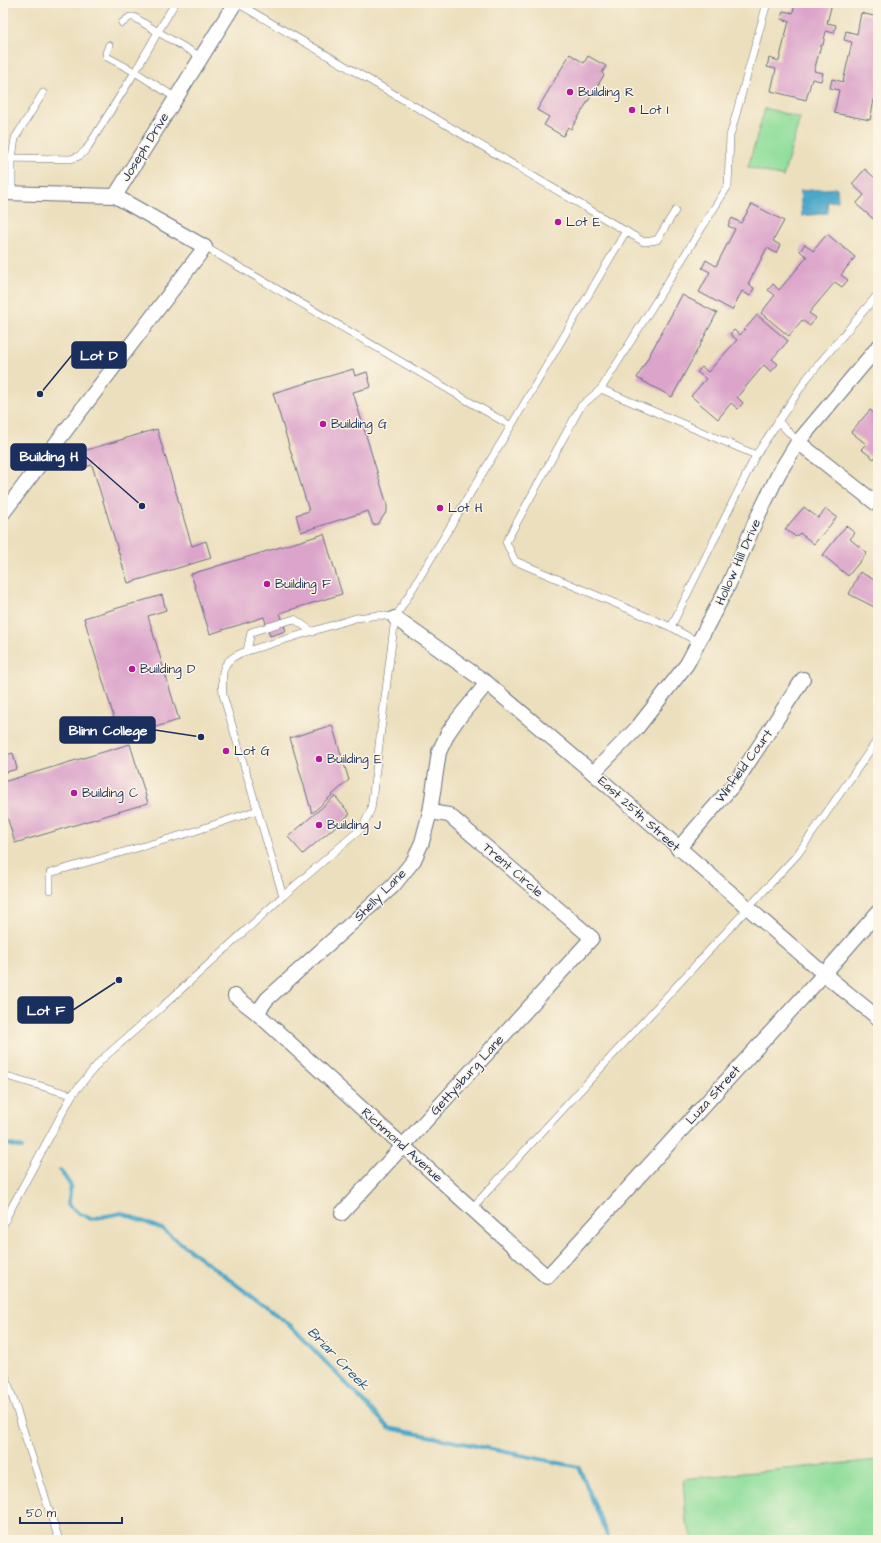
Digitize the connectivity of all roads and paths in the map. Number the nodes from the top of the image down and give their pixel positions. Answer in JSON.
{"nodes":[{"id":1,"x":174,"y":3,"type":"edge"},
{"id":2,"x":236,"y":3,"type":"edge"},
{"id":3,"x":767,"y":3,"type":"edge"},
{"id":4,"x":122,"y":23,"type":"dead end"},
{"id":5,"x":158,"y":32,"type":"junction"},
{"id":6,"x":109,"y":45,"type":"dead end"},
{"id":7,"x":202,"y":57,"type":"junction"},
{"id":8,"x":135,"y":72,"type":"junction"},
{"id":9,"x":43,"y":93,"type":"dead end"},
{"id":10,"x":176,"y":98,"type":"junction"},
{"id":11,"x":3,"y":158,"type":"edge"},
{"id":12,"x":12,"y":158,"type":"junction"},
{"id":13,"x":8,"y":193,"type":"edge"},
{"id":14,"x":115,"y":196,"type":"junction"},
{"id":15,"x":676,"y":211,"type":"dead end"},
{"id":16,"x":626,"y":231,"type":"junction"},
{"id":17,"x":205,"y":247,"type":"junction"},
{"id":18,"x":878,"y":294,"type":"edge"},
{"id":19,"x":878,"y":347,"type":"edge"},
{"id":20,"x":601,"y":389,"type":"junction"},
{"id":21,"x":778,"y":422,"type":"junction"},
{"id":22,"x":511,"y":426,"type":"junction"},
{"id":23,"x":798,"y":442,"type":"junction"},
{"id":24,"x":756,"y":455,"type":"junction"},
{"id":25,"x":878,"y":505,"type":"edge"},
{"id":26,"x":3,"y":513,"type":"edge"},
{"id":27,"x":395,"y":618,"type":"junction"},
{"id":28,"x":671,"y":627,"type":"junction"},
{"id":29,"x":313,"y":632,"type":"junction"},
{"id":30,"x":698,"y":642,"type":"junction"},
{"id":31,"x":247,"y":651,"type":"junction"},
{"id":32,"x":803,"y":679,"type":"dead end"},
{"id":33,"x":487,"y":683,"type":"junction"},
{"id":34,"x":878,"y":739,"type":"edge"},
{"id":35,"x":593,"y":773,"type":"junction"},
{"id":36,"x":258,"y":810,"type":"junction"},
{"id":37,"x":430,"y":812,"type":"junction"},
{"id":38,"x":678,"y":849,"type":"junction"},
{"id":39,"x":50,"y":890,"type":"dead end"},
{"id":40,"x":283,"y":896,"type":"junction"},
{"id":41,"x":747,"y":908,"type":"junction"},
{"id":42,"x":878,"y":912,"type":"edge"},
{"id":43,"x":592,"y":938,"type":"joint"},
{"id":44,"x":824,"y":974,"type":"junction"},
{"id":45,"x":235,"y":996,"type":"dead end"},
{"id":46,"x":257,"y":1013,"type":"junction"},
{"id":47,"x":878,"y":1018,"type":"edge"},
{"id":48,"x":3,"y":1075,"type":"edge"},
{"id":49,"x":72,"y":1095,"type":"junction"},
{"id":50,"x":403,"y":1146,"type":"junction"},
{"id":51,"x":472,"y":1208,"type":"junction"},
{"id":52,"x":342,"y":1213,"type":"dead end"},
{"id":53,"x":3,"y":1225,"type":"edge"},
{"id":54,"x":547,"y":1277,"type":"joint"},
{"id":55,"x":3,"y":1368,"type":"edge"},
{"id":56,"x":60,"y":1540,"type":"edge"}],
"edges":[{"from":1,"to":5,"type":"lane"},
{"from":2,"to":7,"type":"street","name":"Joseph Drive"},
{"from":2,"to":16,"type":"lane"},
{"from":3,"to":20,"type":"lane"},
{"from":4,"to":5,"type":"lane"},
{"from":5,"to":7,"type":"lane"},
{"from":5,"to":8,"type":"lane"},
{"from":6,"to":8,"type":"lane"},
{"from":7,"to":10,"type":"street","name":"Joseph Drive"},
{"from":8,"to":10,"type":"lane"},
{"from":8,"to":12,"type":"lane"},
{"from":9,"to":12,"type":"lane"},
{"from":10,"to":14,"type":"street","name":"Joseph Drive"},
{"from":11,"to":12,"type":"lane"},
{"from":12,"to":13,"type":"lane"},
{"from":13,"to":14,"type":"street","name":"Joseph Drive"},
{"from":14,"to":17,"type":"street"},
{"from":15,"to":16,"type":"lane"},
{"from":16,"to":22,"type":"lane"},
{"from":17,"to":22,"type":"lane"},
{"from":17,"to":26,"type":"street"},
{"from":18,"to":21,"type":"lane"},
{"from":19,"to":23,"type":"street","name":"Hollow Hill Drive"},
{"from":20,"to":24,"type":"lane"},
{"from":20,"to":28,"type":"lane"},
{"from":21,"to":23,"type":"lane"},
{"from":21,"to":24,"type":"lane"},
{"from":22,"to":27,"type":"lane"},
{"from":23,"to":25,"type":"street"},
{"from":23,"to":30,"type":"street","name":"Hollow Hill Drive"},
{"from":24,"to":28,"type":"lane"},
{"from":27,"to":29,"type":"lane"},
{"from":27,"to":33,"type":"street","name":"East 25th Street"},
{"from":27,"to":40,"type":"lane"},
{"from":28,"to":30,"type":"lane"},
{"from":29,"to":31,"type":"lane"},
{"from":29,"to":31,"type":"lane"},
{"from":30,"to":35,"type":"street","name":"Hollow Hill Drive"},
{"from":31,"to":36,"type":"lane"},
{"from":32,"to":38,"type":"street","name":"Winfield Court"},
{"from":33,"to":35,"type":"street","name":"East 25th Street"},
{"from":33,"to":37,"type":"street","name":"Shelly Lane"},
{"from":34,"to":41,"type":"lane"},
{"from":35,"to":38,"type":"street","name":"East 25th Street"},
{"from":36,"to":39,"type":"lane"},
{"from":36,"to":40,"type":"lane"},
{"from":37,"to":43,"type":"street","name":"Trent Circle"},
{"from":37,"to":46,"type":"street","name":"Shelly Lane"},
{"from":38,"to":41,"type":"street","name":"East 25th Street"},
{"from":40,"to":49,"type":"lane"},
{"from":41,"to":44,"type":"street","name":"East 25th Street"},
{"from":41,"to":51,"type":"lane"},
{"from":42,"to":44,"type":"street","name":"Luza Street"},
{"from":43,"to":50,"type":"street","name":"Gettysburg Lane"},
{"from":44,"to":47,"type":"street","name":"East 25th Street"},
{"from":44,"to":54,"type":"street","name":"Luza Street"},
{"from":45,"to":46,"type":"street","name":"Richmond Avenue"},
{"from":46,"to":50,"type":"street","name":"Richmond Avenue"},
{"from":48,"to":49,"type":"lane"},
{"from":49,"to":53,"type":"lane"},
{"from":50,"to":51,"type":"street","name":"Richmond Avenue"},
{"from":50,"to":52,"type":"street","name":"Gettysburg Lane"},
{"from":51,"to":54,"type":"street","name":"Richmond Avenue"},
{"from":55,"to":56,"type":"lane"}]}
